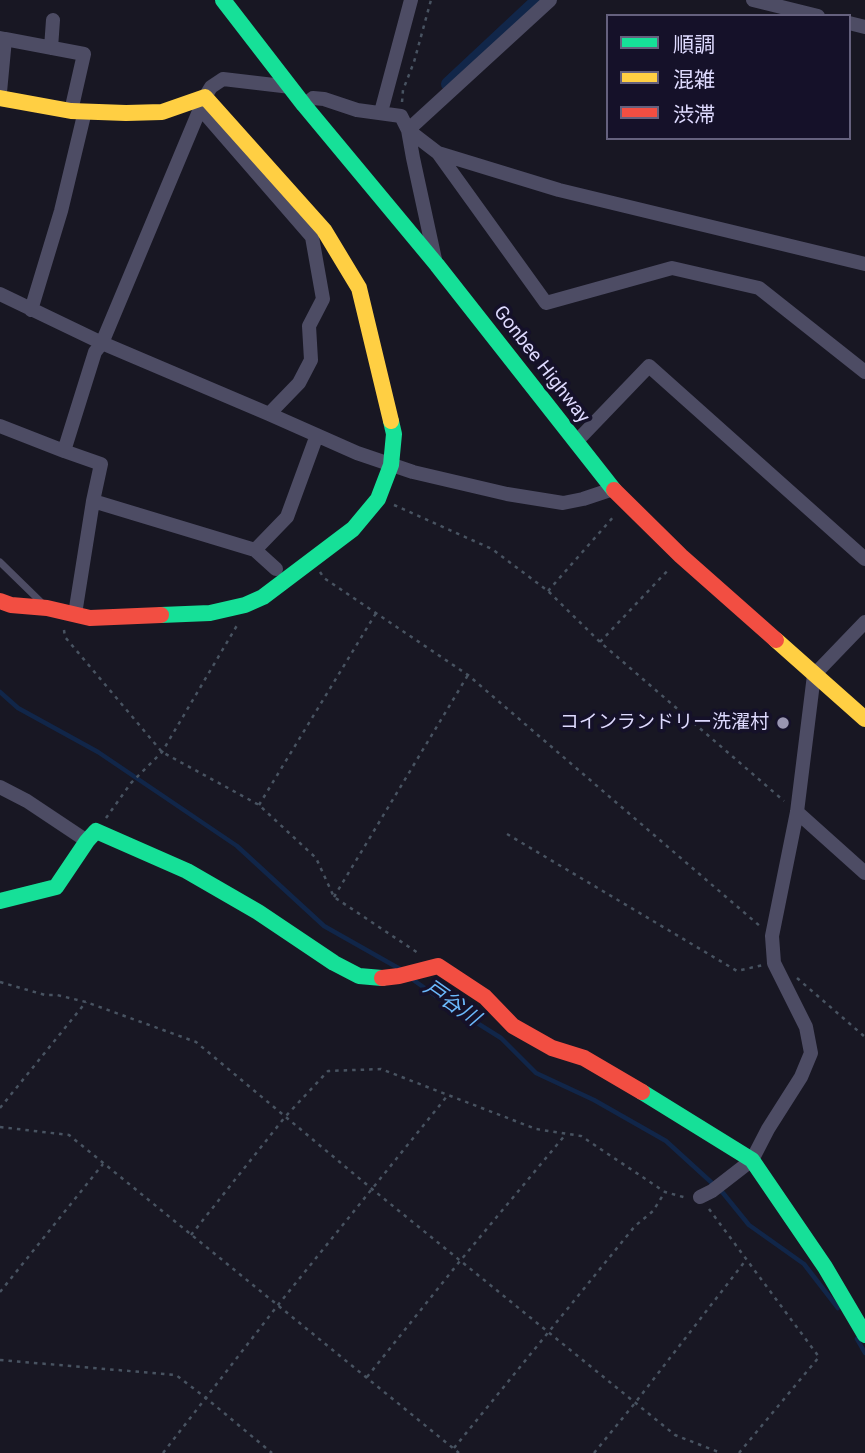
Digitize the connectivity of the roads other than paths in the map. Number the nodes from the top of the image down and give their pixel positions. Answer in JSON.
{"nodes":[{"id":1,"x":223,"y":0,"type":"edge"},
{"id":2,"x":411,"y":0,"type":"edge"},
{"id":3,"x":550,"y":0,"type":"edge"},
{"id":4,"x":753,"y":0,"type":"edge"},
{"id":5,"x":810,"y":14,"type":"edge"},
{"id":6,"x":53,"y":20,"type":"dead end"},
{"id":7,"x":3,"y":39,"type":"edge"},
{"id":8,"x":51,"y":48,"type":"junction"},
{"id":9,"x":291,"y":87,"type":"junction"},
{"id":10,"x":0,"y":92,"type":"edge"},
{"id":11,"x":0,"y":98,"type":"edge"},
{"id":12,"x":203,"y":102,"type":"junction"},
{"id":13,"x":304,"y":105,"type":"junction"},
{"id":14,"x":78,"y":111,"type":"junction"},
{"id":15,"x":381,"y":113,"type":"junction"},
{"id":16,"x":408,"y":130,"type":"junction"},
{"id":17,"x":439,"y":153,"type":"junction"},
{"id":18,"x":865,"y":264,"type":"edge"},
{"id":19,"x":436,"y":265,"type":"junction"},
{"id":20,"x":0,"y":294,"type":"edge"},
{"id":21,"x":31,"y":310,"type":"junction"},
{"id":22,"x":102,"y":343,"type":"junction"},
{"id":23,"x":865,"y":372,"type":"edge"},
{"id":24,"x":269,"y":414,"type":"junction"},
{"id":25,"x":0,"y":426,"type":"edge"},
{"id":26,"x":317,"y":435,"type":"junction"},
{"id":27,"x":576,"y":442,"type":"junction"},
{"id":28,"x":64,"y":452,"type":"junction"},
{"id":29,"x":391,"y":464,"type":"junction"},
{"id":30,"x":612,"y":489,"type":"junction"},
{"id":31,"x":93,"y":500,"type":"junction"},
{"id":32,"x":255,"y":550,"type":"junction"},
{"id":33,"x":865,"y":559,"type":"edge"},
{"id":34,"x":0,"y":562,"type":"edge"},
{"id":35,"x":276,"y":569,"type":"dead end"},
{"id":36,"x":0,"y":601,"type":"edge"},
{"id":37,"x":47,"y":608,"type":"junction"},
{"id":38,"x":75,"y":614,"type":"junction"},
{"id":39,"x":865,"y":622,"type":"edge"},
{"id":40,"x":814,"y":675,"type":"junction"},
{"id":41,"x":865,"y":719,"type":"edge"},
{"id":42,"x":0,"y":787,"type":"edge"},
{"id":43,"x":797,"y":812,"type":"junction"},
{"id":44,"x":92,"y":836,"type":"junction"},
{"id":45,"x":865,"y":873,"type":"edge"},
{"id":46,"x":0,"y":901,"type":"edge"},
{"id":47,"x":752,"y":1160,"type":"junction"},
{"id":48,"x":706,"y":1194,"type":"road end"},
{"id":49,"x":865,"y":1335,"type":"edge"}],
"edges":[{"from":1,"to":9,"type":"street","name":"Gonbee Highway"},
{"from":2,"to":15,"type":"street"},
{"from":3,"to":16,"type":"street"},
{"from":4,"to":5,"type":"street"},
{"from":6,"to":8,"type":"street"},
{"from":7,"to":8,"type":"street"},
{"from":7,"to":10,"type":"street"},
{"from":8,"to":14,"type":"street"},
{"from":9,"to":12,"type":"street"},
{"from":9,"to":13,"type":"street","name":"Gonbee Highway"},
{"from":11,"to":14,"type":"street"},
{"from":12,"to":14,"type":"street"},
{"from":12,"to":22,"type":"street"},
{"from":12,"to":24,"type":"street"},
{"from":12,"to":29,"type":"street"},
{"from":13,"to":15,"type":"street"},
{"from":13,"to":19,"type":"street","name":"Gonbee Highway"},
{"from":14,"to":21,"type":"street"},
{"from":15,"to":16,"type":"street"},
{"from":16,"to":17,"type":"street"},
{"from":16,"to":19,"type":"street"},
{"from":17,"to":18,"type":"street"},
{"from":17,"to":23,"type":"street"},
{"from":19,"to":27,"type":"street","name":"Gonbee Highway"},
{"from":20,"to":21,"type":"street"},
{"from":21,"to":22,"type":"street"},
{"from":22,"to":24,"type":"street"},
{"from":22,"to":28,"type":"street"},
{"from":24,"to":26,"type":"street"},
{"from":25,"to":28,"type":"street"},
{"from":26,"to":29,"type":"street"},
{"from":26,"to":32,"type":"street"},
{"from":27,"to":30,"type":"street","name":"Gonbee Highway"},
{"from":27,"to":33,"type":"street"},
{"from":28,"to":31,"type":"street"},
{"from":29,"to":30,"type":"street"},
{"from":29,"to":38,"type":"street"},
{"from":30,"to":40,"type":"street","name":"Gonbee Highway"},
{"from":31,"to":32,"type":"street"},
{"from":31,"to":38,"type":"street"},
{"from":32,"to":35,"type":"street"},
{"from":34,"to":37,"type":"lane"},
{"from":36,"to":37,"type":"street"},
{"from":37,"to":38,"type":"street"},
{"from":39,"to":40,"type":"street"},
{"from":40,"to":41,"type":"street","name":"Gonbee Highway"},
{"from":40,"to":43,"type":"street"},
{"from":42,"to":44,"type":"street"},
{"from":43,"to":45,"type":"street"},
{"from":43,"to":47,"type":"street"},
{"from":44,"to":46,"type":"street"},
{"from":44,"to":47,"type":"street"},
{"from":47,"to":48,"type":"street"},
{"from":47,"to":49,"type":"street"}]}
